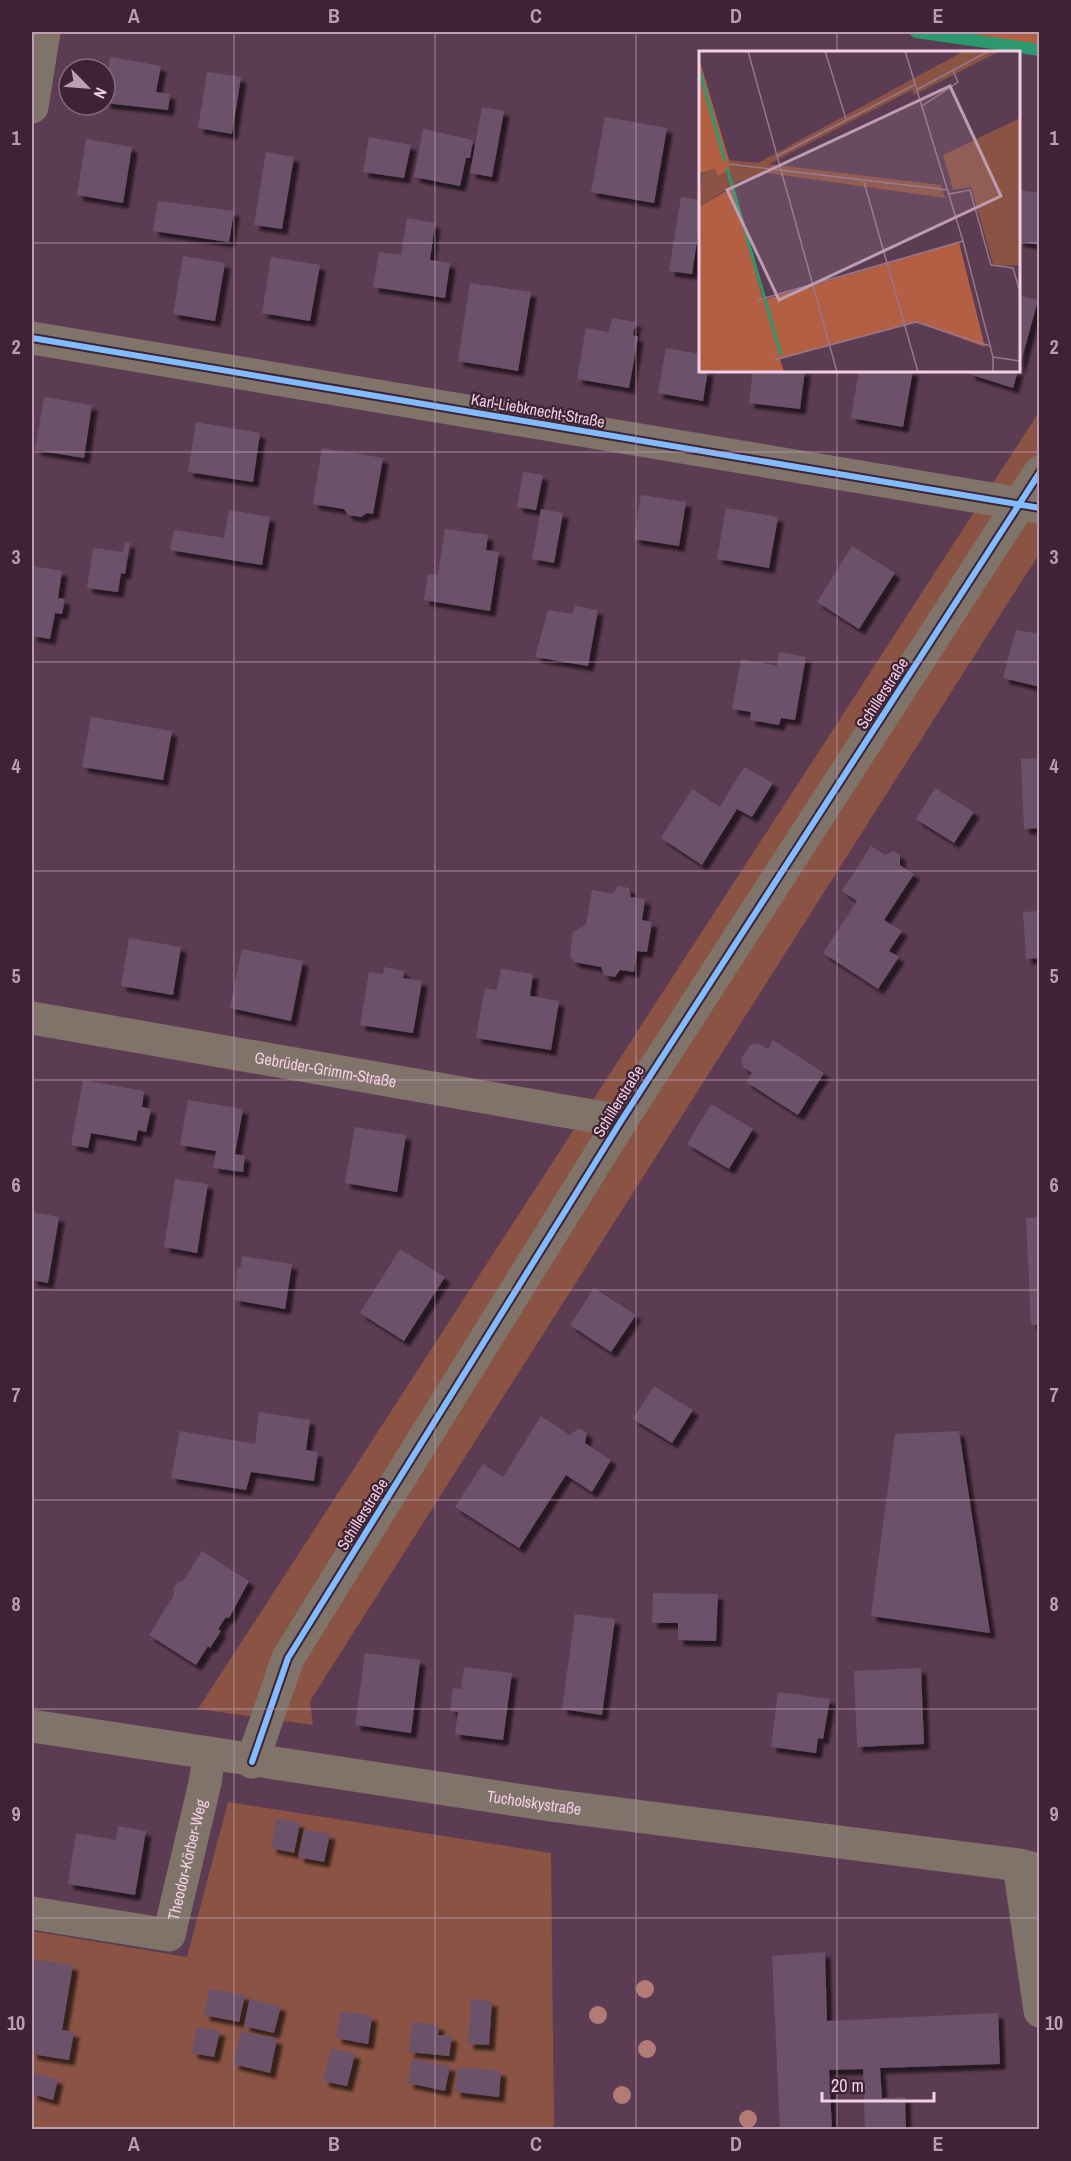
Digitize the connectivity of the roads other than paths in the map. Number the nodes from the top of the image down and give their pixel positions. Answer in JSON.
{"nodes":[{"id":1,"x":44,"y":32,"type":"edge"},
{"id":2,"x":32,"y":107,"type":"edge"},
{"id":3,"x":32,"y":338,"type":"edge"},
{"id":4,"x":1040,"y":472,"type":"edge"},
{"id":5,"x":1029,"y":506,"type":"edge"},
{"id":6,"x":32,"y":1018,"type":"edge"},
{"id":7,"x":621,"y":1121,"type":"junction"},
{"id":8,"x":32,"y":1726,"type":"edge"},
{"id":9,"x":209,"y":1755,"type":"junction"},
{"id":10,"x":252,"y":1762,"type":"junction"},
{"id":11,"x":1029,"y":1868,"type":"edge"},
{"id":12,"x":32,"y":1912,"type":"edge"},
{"id":13,"x":1040,"y":2011,"type":"edge"}],
"edges":[{"from":1,"to":2,"type":"street"},
{"from":3,"to":5,"type":"street","name":"Karl-Liebknecht-Straße"},
{"from":4,"to":5,"type":"street","name":"Schillerstraße"},
{"from":5,"to":7,"type":"street","name":"Schillerstraße"},
{"from":6,"to":7,"type":"street","name":"Gebrüder-Grimm-Straße"},
{"from":7,"to":10,"type":"street","name":"Schillerstraße"},
{"from":8,"to":9,"type":"street","name":"Tucholskystraße"},
{"from":9,"to":10,"type":"street","name":"Tucholskystraße"},
{"from":9,"to":12,"type":"street","name":"Theodor-Körber-Weg"},
{"from":10,"to":11,"type":"street","name":"Tucholskystraße"},
{"from":11,"to":13,"type":"street"}]}
